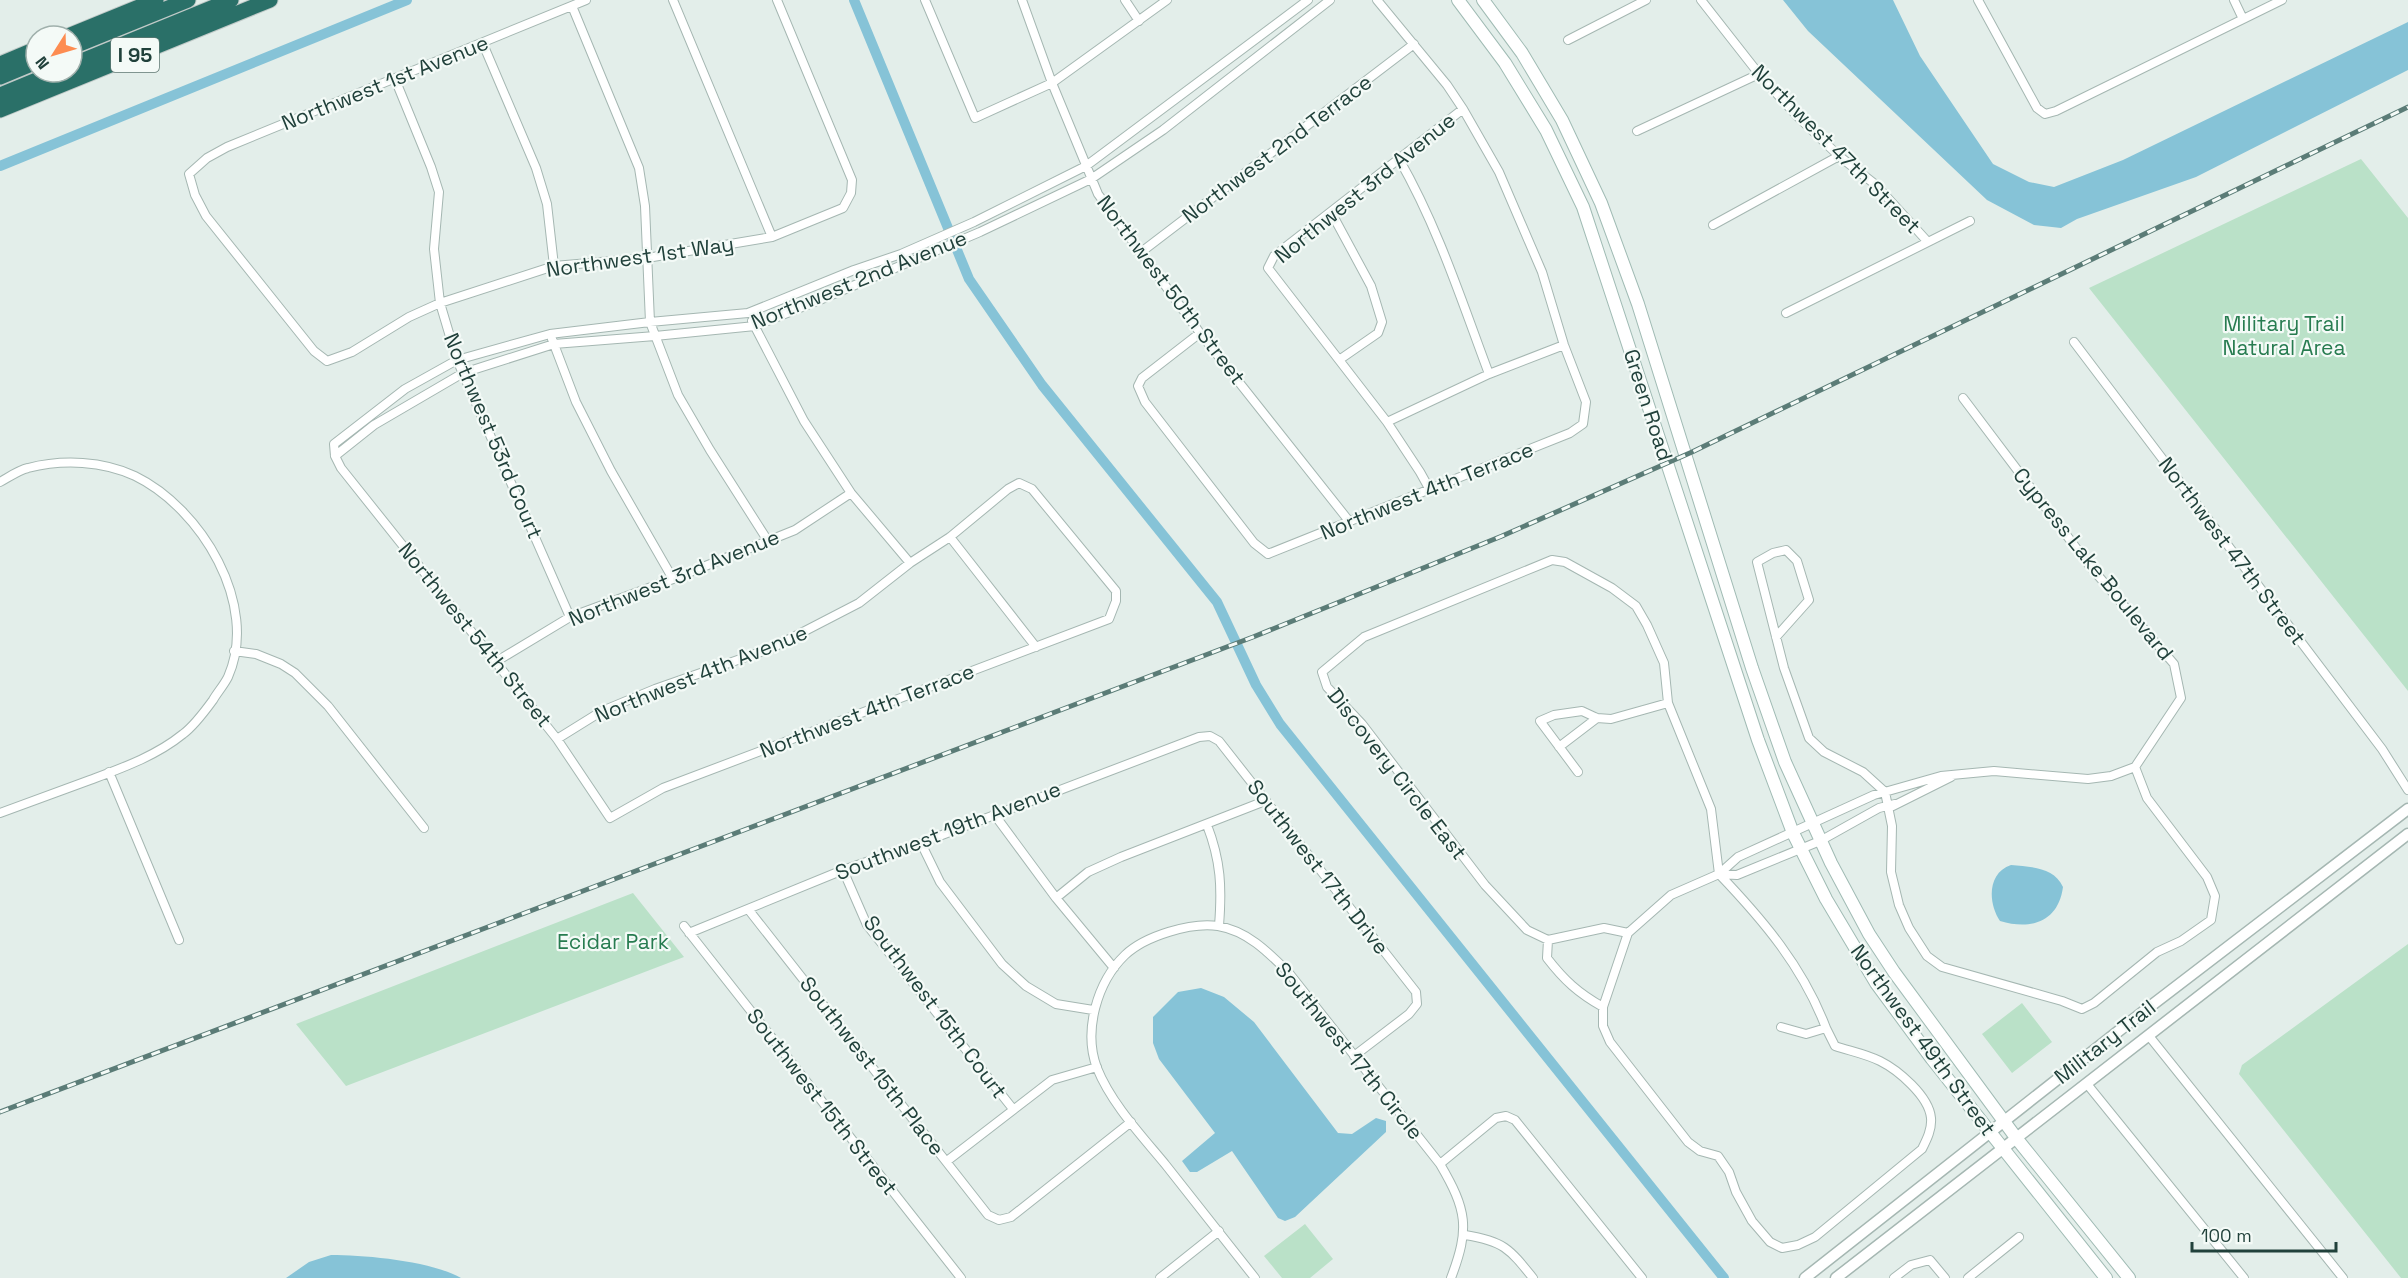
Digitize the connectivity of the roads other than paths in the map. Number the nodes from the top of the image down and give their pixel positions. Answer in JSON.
{"nodes":[{"id":1,"x":156,"y":0,"type":"edge"},
{"id":2,"x":188,"y":0,"type":"edge"},
{"id":3,"x":231,"y":0,"type":"edge"},
{"id":4,"x":270,"y":0,"type":"edge"},
{"id":5,"x":586,"y":0,"type":"edge"},
{"id":6,"x":673,"y":0,"type":"edge"},
{"id":7,"x":777,"y":0,"type":"edge"},
{"id":8,"x":925,"y":0,"type":"edge"},
{"id":9,"x":1022,"y":0,"type":"edge"},
{"id":10,"x":1125,"y":0,"type":"edge"},
{"id":11,"x":1167,"y":0,"type":"edge"},
{"id":12,"x":1308,"y":0,"type":"edge"},
{"id":13,"x":1330,"y":0,"type":"edge"},
{"id":14,"x":1377,"y":0,"type":"edge"},
{"id":15,"x":1458,"y":0,"type":"edge"},
{"id":16,"x":1483,"y":0,"type":"edge"},
{"id":17,"x":1646,"y":0,"type":"edge"},
{"id":18,"x":1701,"y":0,"type":"edge"},
{"id":19,"x":1978,"y":0,"type":"edge"},
{"id":20,"x":2234,"y":0,"type":"edge"},
{"id":21,"x":2282,"y":0,"type":"edge"},
{"id":22,"x":572,"y":6,"type":"junction"},
{"id":23,"x":2243,"y":19,"type":"junction"},
{"id":24,"x":1139,"y":21,"type":"junction"},
{"id":25,"x":84,"y":29,"type":"edge"},
{"id":26,"x":1568,"y":40,"type":"dead end"},
{"id":27,"x":84,"y":42,"type":"edge"},
{"id":28,"x":483,"y":44,"type":"junction"},
{"id":29,"x":1414,"y":44,"type":"junction"},
{"id":30,"x":24,"y":54,"type":"edge"},
{"id":31,"x":84,"y":60,"type":"edge"},
{"id":32,"x":0,"y":64,"type":"edge"},
{"id":33,"x":24,"y":67,"type":"edge"},
{"id":34,"x":1759,"y":74,"type":"junction"},
{"id":35,"x":0,"y":77,"type":"edge"},
{"id":36,"x":395,"y":79,"type":"junction"},
{"id":37,"x":1052,"y":83,"type":"junction"},
{"id":38,"x":27,"y":84,"type":"edge"},
{"id":39,"x":0,"y":95,"type":"edge"},
{"id":40,"x":1463,"y":109,"type":"junction"},
{"id":41,"x":0,"y":110,"type":"edge"},
{"id":42,"x":1637,"y":131,"type":"dead end"},
{"id":43,"x":1839,"y":156,"type":"junction"},
{"id":44,"x":1399,"y":159,"type":"junction"},
{"id":45,"x":1086,"y":166,"type":"junction"},
{"id":46,"x":1091,"y":179,"type":"junction"},
{"id":47,"x":1331,"y":212,"type":"junction"},
{"id":48,"x":1970,"y":221,"type":"dead end"},
{"id":49,"x":1713,"y":225,"type":"dead end"},
{"id":50,"x":772,"y":237,"type":"junction"},
{"id":51,"x":1927,"y":241,"type":"junction"},
{"id":52,"x":1140,"y":253,"type":"junction"},
{"id":53,"x":646,"y":258,"type":"junction"},
{"id":54,"x":554,"y":266,"type":"junction"},
{"id":55,"x":440,"y":303,"type":"junction"},
{"id":56,"x":748,"y":313,"type":"junction"},
{"id":57,"x":1786,"y":313,"type":"dead end"},
{"id":58,"x":650,"y":322,"type":"junction"},
{"id":59,"x":754,"y":326,"type":"junction"},
{"id":60,"x":1200,"y":333,"type":"junction"},
{"id":61,"x":550,"y":334,"type":"junction"},
{"id":62,"x":656,"y":336,"type":"junction"},
{"id":63,"x":2074,"y":342,"type":"dead end"},
{"id":64,"x":554,"y":344,"type":"junction"},
{"id":65,"x":1564,"y":345,"type":"junction"},
{"id":66,"x":457,"y":360,"type":"junction"},
{"id":67,"x":1339,"y":360,"type":"junction"},
{"id":68,"x":327,"y":361,"type":"joint"},
{"id":69,"x":463,"y":373,"type":"junction"},
{"id":70,"x":1489,"y":374,"type":"junction"},
{"id":71,"x":1964,"y":398,"type":"dead end"},
{"id":72,"x":1387,"y":422,"type":"junction"},
{"id":73,"x":335,"y":456,"type":"junction"},
{"id":74,"x":0,"y":482,"type":"edge"},
{"id":75,"x":1430,"y":490,"type":"junction"},
{"id":76,"x":851,"y":493,"type":"junction"},
{"id":77,"x":1349,"y":521,"type":"junction"},
{"id":78,"x":950,"y":537,"type":"junction"},
{"id":79,"x":768,"y":541,"type":"junction"},
{"id":80,"x":910,"y":563,"type":"junction"},
{"id":81,"x":673,"y":579,"type":"junction"},
{"id":82,"x":1116,"y":601,"type":"joint"},
{"id":83,"x":570,"y":617,"type":"junction"},
{"id":84,"x":1776,"y":637,"type":"junction"},
{"id":85,"x":1036,"y":647,"type":"junction"},
{"id":86,"x":234,"y":651,"type":"junction"},
{"id":87,"x":497,"y":661,"type":"junction"},
{"id":88,"x":1668,"y":703,"type":"junction"},
{"id":89,"x":1597,"y":718,"type":"junction"},
{"id":90,"x":1210,"y":736,"type":"joint"},
{"id":91,"x":557,"y":739,"type":"junction"},
{"id":92,"x":1559,"y":747,"type":"junction"},
{"id":93,"x":2390,"y":762,"type":"junction"},
{"id":94,"x":2135,"y":767,"type":"junction"},
{"id":95,"x":109,"y":772,"type":"junction"},
{"id":96,"x":1578,"y":772,"type":"dead end"},
{"id":97,"x":1954,"y":775,"type":"junction"},
{"id":98,"x":2408,"y":779,"type":"edge"},
{"id":99,"x":2408,"y":790,"type":"edge"},
{"id":100,"x":1885,"y":792,"type":"junction"},
{"id":101,"x":1265,"y":801,"type":"junction"},
{"id":102,"x":1890,"y":806,"type":"junction"},
{"id":103,"x":2408,"y":809,"type":"edge"},
{"id":104,"x":0,"y":813,"type":"edge"},
{"id":105,"x":994,"y":814,"type":"junction"},
{"id":106,"x":610,"y":818,"type":"joint"},
{"id":107,"x":1207,"y":825,"type":"junction"},
{"id":108,"x":1812,"y":825,"type":"junction"},
{"id":109,"x":424,"y":828,"type":"dead end"},
{"id":110,"x":1793,"y":833,"type":"junction"},
{"id":111,"x":2408,"y":834,"type":"edge"},
{"id":112,"x":1820,"y":841,"type":"junction"},
{"id":113,"x":921,"y":843,"type":"junction"},
{"id":114,"x":1800,"y":847,"type":"junction"},
{"id":115,"x":2347,"y":856,"type":"junction"},
{"id":116,"x":843,"y":870,"type":"junction"},
{"id":117,"x":2360,"y":872,"type":"junction"},
{"id":118,"x":1719,"y":874,"type":"junction"},
{"id":119,"x":1056,"y":898,"type":"junction"},
{"id":120,"x":748,"y":909,"type":"junction"},
{"id":121,"x":1219,"y":926,"type":"junction"},
{"id":122,"x":686,"y":930,"type":"joint"},
{"id":123,"x":1628,"y":933,"type":"junction"},
{"id":124,"x":178,"y":940,"type":"dead end"},
{"id":125,"x":1548,"y":940,"type":"junction"},
{"id":126,"x":1114,"y":968,"type":"junction"},
{"id":127,"x":1603,"y":1007,"type":"junction"},
{"id":128,"x":1093,"y":1010,"type":"junction"},
{"id":129,"x":1781,"y":1027,"type":"dead end"},
{"id":130,"x":1826,"y":1028,"type":"junction"},
{"id":131,"x":2149,"y":1036,"type":"junction"},
{"id":132,"x":1354,"y":1056,"type":"junction"},
{"id":133,"x":1097,"y":1067,"type":"junction"},
{"id":134,"x":2087,"y":1084,"type":"junction"},
{"id":135,"x":1013,"y":1109,"type":"junction"},
{"id":136,"x":2005,"y":1120,"type":"junction"},
{"id":137,"x":1131,"y":1122,"type":"junction"},
{"id":138,"x":1990,"y":1132,"type":"junction"},
{"id":139,"x":2017,"y":1139,"type":"junction"},
{"id":140,"x":2003,"y":1150,"type":"junction"},
{"id":141,"x":948,"y":1161,"type":"junction"},
{"id":142,"x":1440,"y":1164,"type":"junction"},
{"id":143,"x":1219,"y":1231,"type":"junction"},
{"id":144,"x":1465,"y":1234,"type":"junction"},
{"id":145,"x":2019,"y":1237,"type":"dead end"},
{"id":146,"x":961,"y":1278,"type":"edge"},
{"id":147,"x":1160,"y":1278,"type":"edge"},
{"id":148,"x":1255,"y":1278,"type":"edge"},
{"id":149,"x":1451,"y":1278,"type":"edge"},
{"id":150,"x":1533,"y":1278,"type":"edge"},
{"id":151,"x":1642,"y":1278,"type":"edge"},
{"id":152,"x":1806,"y":1278,"type":"edge"},
{"id":153,"x":1836,"y":1278,"type":"edge"},
{"id":154,"x":1894,"y":1278,"type":"edge"},
{"id":155,"x":1945,"y":1278,"type":"edge"},
{"id":156,"x":1968,"y":1278,"type":"edge"},
{"id":157,"x":2106,"y":1278,"type":"edge"},
{"id":158,"x":2128,"y":1278,"type":"edge"},
{"id":159,"x":2244,"y":1278,"type":"edge"},
{"id":160,"x":2343,"y":1278,"type":"edge"}],
"edges":[{"from":1,"to":25,"type":"highway","number":"I 95"},
{"from":2,"to":27,"type":"highway"},
{"from":3,"to":31,"type":"highway"},
{"from":4,"to":41,"type":"highway","number":"I 95"},
{"from":5,"to":22,"type":"street","name":"Northwest 1st Avenue"},
{"from":6,"to":50,"type":"street"},
{"from":7,"to":50,"type":"street","name":"Northwest 1st Way"},
{"from":8,"to":37,"type":"street"},
{"from":9,"to":37,"type":"street","name":"Northwest 50th Street"},
{"from":10,"to":24,"type":"street"},
{"from":11,"to":24,"type":"street"},
{"from":12,"to":45,"type":"street","name":"Northwest 2nd Avenue"},
{"from":13,"to":46,"type":"street","name":"Northwest 2nd Avenue"},
{"from":14,"to":29,"type":"street"},
{"from":15,"to":110,"type":"main road","name":"Green Road"},
{"from":16,"to":108,"type":"main road","name":"Green Road"},
{"from":17,"to":26,"type":"street"},
{"from":18,"to":34,"type":"street","name":"Northwest 47th Street"},
{"from":19,"to":23,"type":"street"},
{"from":20,"to":23,"type":"street"},
{"from":21,"to":23,"type":"street"},
{"from":22,"to":28,"type":"street","name":"Northwest 1st Avenue"},
{"from":22,"to":53,"type":"street"},
{"from":24,"to":37,"type":"street"},
{"from":28,"to":36,"type":"street","name":"Northwest 1st Avenue"},
{"from":28,"to":54,"type":"street"},
{"from":29,"to":40,"type":"street"},
{"from":29,"to":52,"type":"street","name":"Northwest 2nd Terrace"},
{"from":30,"to":32,"type":"highway"},
{"from":33,"to":35,"type":"highway"},
{"from":34,"to":42,"type":"street"},
{"from":34,"to":43,"type":"street","name":"Northwest 47th Street"},
{"from":36,"to":55,"type":"street","name":"Northwest 53rd Court"},
{"from":36,"to":68,"type":"street","name":"Northwest 1st Avenue"},
{"from":37,"to":45,"type":"street","name":"Northwest 50th Street"},
{"from":38,"to":39,"type":"highway"},
{"from":40,"to":44,"type":"street","name":"Northwest 3rd Avenue"},
{"from":40,"to":65,"type":"street"},
{"from":43,"to":49,"type":"street"},
{"from":43,"to":51,"type":"street","name":"Northwest 47th Street"},
{"from":44,"to":47,"type":"street","name":"Northwest 3rd Avenue"},
{"from":44,"to":70,"type":"street"},
{"from":45,"to":46,"type":"street","name":"Northwest 50th Street"},
{"from":45,"to":56,"type":"street","name":"Northwest 2nd Avenue"},
{"from":46,"to":52,"type":"street","name":"Northwest 50th Street"},
{"from":46,"to":59,"type":"street","name":"Northwest 2nd Avenue"},
{"from":47,"to":67,"type":"street"},
{"from":47,"to":67,"type":"street","name":"Northwest 3rd Avenue"},
{"from":48,"to":51,"type":"street"},
{"from":50,"to":53,"type":"street","name":"Northwest 1st Way"},
{"from":51,"to":57,"type":"street"},
{"from":52,"to":60,"type":"street","name":"Northwest 50th Street"},
{"from":53,"to":54,"type":"street","name":"Northwest 1st Way"},
{"from":53,"to":58,"type":"street"},
{"from":54,"to":55,"type":"street","name":"Northwest 1st Way"},
{"from":55,"to":66,"type":"street","name":"Northwest 53rd Court"},
{"from":55,"to":68,"type":"street","name":"Northwest 1st Way"},
{"from":56,"to":58,"type":"street","name":"Northwest 2nd Avenue"},
{"from":56,"to":59,"type":"street"},
{"from":58,"to":61,"type":"street","name":"Northwest 2nd Avenue"},
{"from":58,"to":62,"type":"street"},
{"from":59,"to":62,"type":"street","name":"Northwest 2nd Avenue"},
{"from":59,"to":76,"type":"street"},
{"from":60,"to":77,"type":"street","name":"Northwest 50th Street"},
{"from":60,"to":77,"type":"street","name":"Northwest 4th Terrace"},
{"from":61,"to":64,"type":"street"},
{"from":61,"to":66,"type":"street","name":"Northwest 2nd Avenue"},
{"from":62,"to":64,"type":"street","name":"Northwest 2nd Avenue"},
{"from":62,"to":79,"type":"street"},
{"from":63,"to":93,"type":"street","name":"Northwest 47th Street"},
{"from":64,"to":69,"type":"street","name":"Northwest 2nd Avenue"},
{"from":64,"to":81,"type":"street"},
{"from":65,"to":70,"type":"street"},
{"from":65,"to":75,"type":"street","name":"Northwest 4th Terrace"},
{"from":66,"to":69,"type":"street","name":"Northwest 53rd Court"},
{"from":66,"to":73,"type":"street","name":"Northwest 2nd Avenue"},
{"from":67,"to":72,"type":"street"},
{"from":69,"to":73,"type":"street","name":"Northwest 2nd Avenue"},
{"from":69,"to":83,"type":"street","name":"Northwest 53rd Court"},
{"from":70,"to":72,"type":"street"},
{"from":71,"to":94,"type":"street","name":"Cypress Lake Boulevard"},
{"from":72,"to":75,"type":"street"},
{"from":73,"to":87,"type":"street","name":"Northwest 54th Street"},
{"from":74,"to":86,"type":"street"},
{"from":75,"to":77,"type":"street","name":"Northwest 4th Terrace"},
{"from":76,"to":79,"type":"street","name":"Northwest 3rd Avenue"},
{"from":76,"to":80,"type":"street"},
{"from":78,"to":80,"type":"street","name":"Northwest 4th Avenue"},
{"from":78,"to":82,"type":"street","name":"Northwest 4th Avenue"},
{"from":78,"to":85,"type":"street"},
{"from":79,"to":81,"type":"street","name":"Northwest 3rd Avenue"},
{"from":80,"to":91,"type":"street","name":"Northwest 4th Avenue"},
{"from":81,"to":83,"type":"street","name":"Northwest 3rd Avenue"},
{"from":82,"to":85,"type":"street","name":"Northwest 4th Terrace"},
{"from":83,"to":87,"type":"street","name":"Northwest 3rd Avenue"},
{"from":84,"to":84,"type":"street"},
{"from":84,"to":100,"type":"street"},
{"from":85,"to":106,"type":"street","name":"Northwest 4th Terrace"},
{"from":86,"to":95,"type":"street"},
{"from":86,"to":109,"type":"street"},
{"from":87,"to":91,"type":"street","name":"Northwest 54th Street"},
{"from":88,"to":89,"type":"street"},
{"from":88,"to":118,"type":"street","name":"Discovery Circle East"},
{"from":88,"to":125,"type":"street","name":"Discovery Circle East"},
{"from":89,"to":92,"type":"street"},
{"from":89,"to":92,"type":"street"},
{"from":90,"to":101,"type":"street","name":"Southwest 17th Drive"},
{"from":90,"to":105,"type":"street","name":"Southwest 19th Avenue"},
{"from":91,"to":106,"type":"street","name":"Northwest 54th Street"},
{"from":92,"to":96,"type":"street"},
{"from":93,"to":98,"type":"street","name":"Northwest 47th Street"},
{"from":93,"to":99,"type":"street","name":"Northwest 47th Street"},
{"from":94,"to":97,"type":"street"},
{"from":94,"to":102,"type":"street"},
{"from":95,"to":104,"type":"street"},
{"from":95,"to":124,"type":"street"},
{"from":97,"to":100,"type":"street"},
{"from":97,"to":102,"type":"street"},
{"from":100,"to":102,"type":"street"},
{"from":100,"to":108,"type":"street"},
{"from":101,"to":107,"type":"street"},
{"from":101,"to":132,"type":"street","name":"Southwest 17th Drive"},
{"from":102,"to":112,"type":"street"},
{"from":103,"to":115,"type":"street","name":"Military Trail"},
{"from":105,"to":113,"type":"street","name":"Southwest 19th Avenue"},
{"from":105,"to":119,"type":"street"},
{"from":107,"to":119,"type":"street"},
{"from":107,"to":121,"type":"street"},
{"from":108,"to":110,"type":"street"},
{"from":108,"to":112,"type":"main road","name":"Northwest 49th Street"},
{"from":110,"to":114,"type":"main road","name":"Northwest 49th Street"},
{"from":110,"to":118,"type":"street"},
{"from":111,"to":117,"type":"street","name":"Military Trail"},
{"from":112,"to":114,"type":"street"},
{"from":112,"to":136,"type":"main road","name":"Northwest 49th Street"},
{"from":113,"to":116,"type":"street","name":"Southwest 19th Avenue"},
{"from":113,"to":128,"type":"street"},
{"from":114,"to":118,"type":"street"},
{"from":114,"to":138,"type":"main road","name":"Northwest 49th Street"},
{"from":115,"to":117,"type":"street"},
{"from":115,"to":136,"type":"street","name":"Military Trail"},
{"from":116,"to":120,"type":"street","name":"Southwest 19th Avenue"},
{"from":116,"to":135,"type":"street","name":"Southwest 15th Court"},
{"from":117,"to":131,"type":"street","name":"Military Trail"},
{"from":118,"to":123,"type":"street"},
{"from":118,"to":130,"type":"street"},
{"from":119,"to":126,"type":"street"},
{"from":120,"to":122,"type":"street","name":"Southwest 19th Avenue"},
{"from":120,"to":141,"type":"street","name":"Southwest 15th Place"},
{"from":121,"to":126,"type":"street","name":"Southwest 17th Circle"},
{"from":121,"to":132,"type":"street","name":"Southwest 17th Circle"},
{"from":122,"to":146,"type":"street","name":"Southwest 15th Street"},
{"from":123,"to":125,"type":"street"},
{"from":123,"to":127,"type":"street"},
{"from":125,"to":127,"type":"street"},
{"from":126,"to":128,"type":"street"},
{"from":127,"to":130,"type":"street"},
{"from":128,"to":133,"type":"street"},
{"from":129,"to":130,"type":"street"},
{"from":131,"to":134,"type":"street","name":"Military Trail"},
{"from":131,"to":160,"type":"street"},
{"from":132,"to":142,"type":"street","name":"Southwest 17th Circle"},
{"from":133,"to":135,"type":"street"},
{"from":133,"to":137,"type":"street"},
{"from":134,"to":139,"type":"street","name":"Military Trail"},
{"from":134,"to":159,"type":"street"},
{"from":135,"to":141,"type":"street"},
{"from":136,"to":138,"type":"street","name":"Military Trail"},
{"from":136,"to":139,"type":"main road","name":"Northwest 49th Street"},
{"from":137,"to":141,"type":"street","name":"Southwest 15th Place"},
{"from":137,"to":143,"type":"street"},
{"from":138,"to":140,"type":"main road","name":"Northwest 49th Street"},
{"from":138,"to":152,"type":"street","name":"Military Trail"},
{"from":139,"to":140,"type":"street","name":"Military Trail"},
{"from":139,"to":158,"type":"main road","name":"Northwest 49th Street"},
{"from":140,"to":153,"type":"street","name":"Military Trail"},
{"from":140,"to":157,"type":"main road","name":"Northwest 49th Street"},
{"from":142,"to":144,"type":"street","name":"Southwest 17th Circle"},
{"from":142,"to":151,"type":"street"},
{"from":143,"to":147,"type":"street"},
{"from":143,"to":148,"type":"street"},
{"from":144,"to":149,"type":"street","name":"Southwest 17th Circle"},
{"from":144,"to":150,"type":"street"},
{"from":145,"to":156,"type":"street"},
{"from":154,"to":155,"type":"street"}]}
